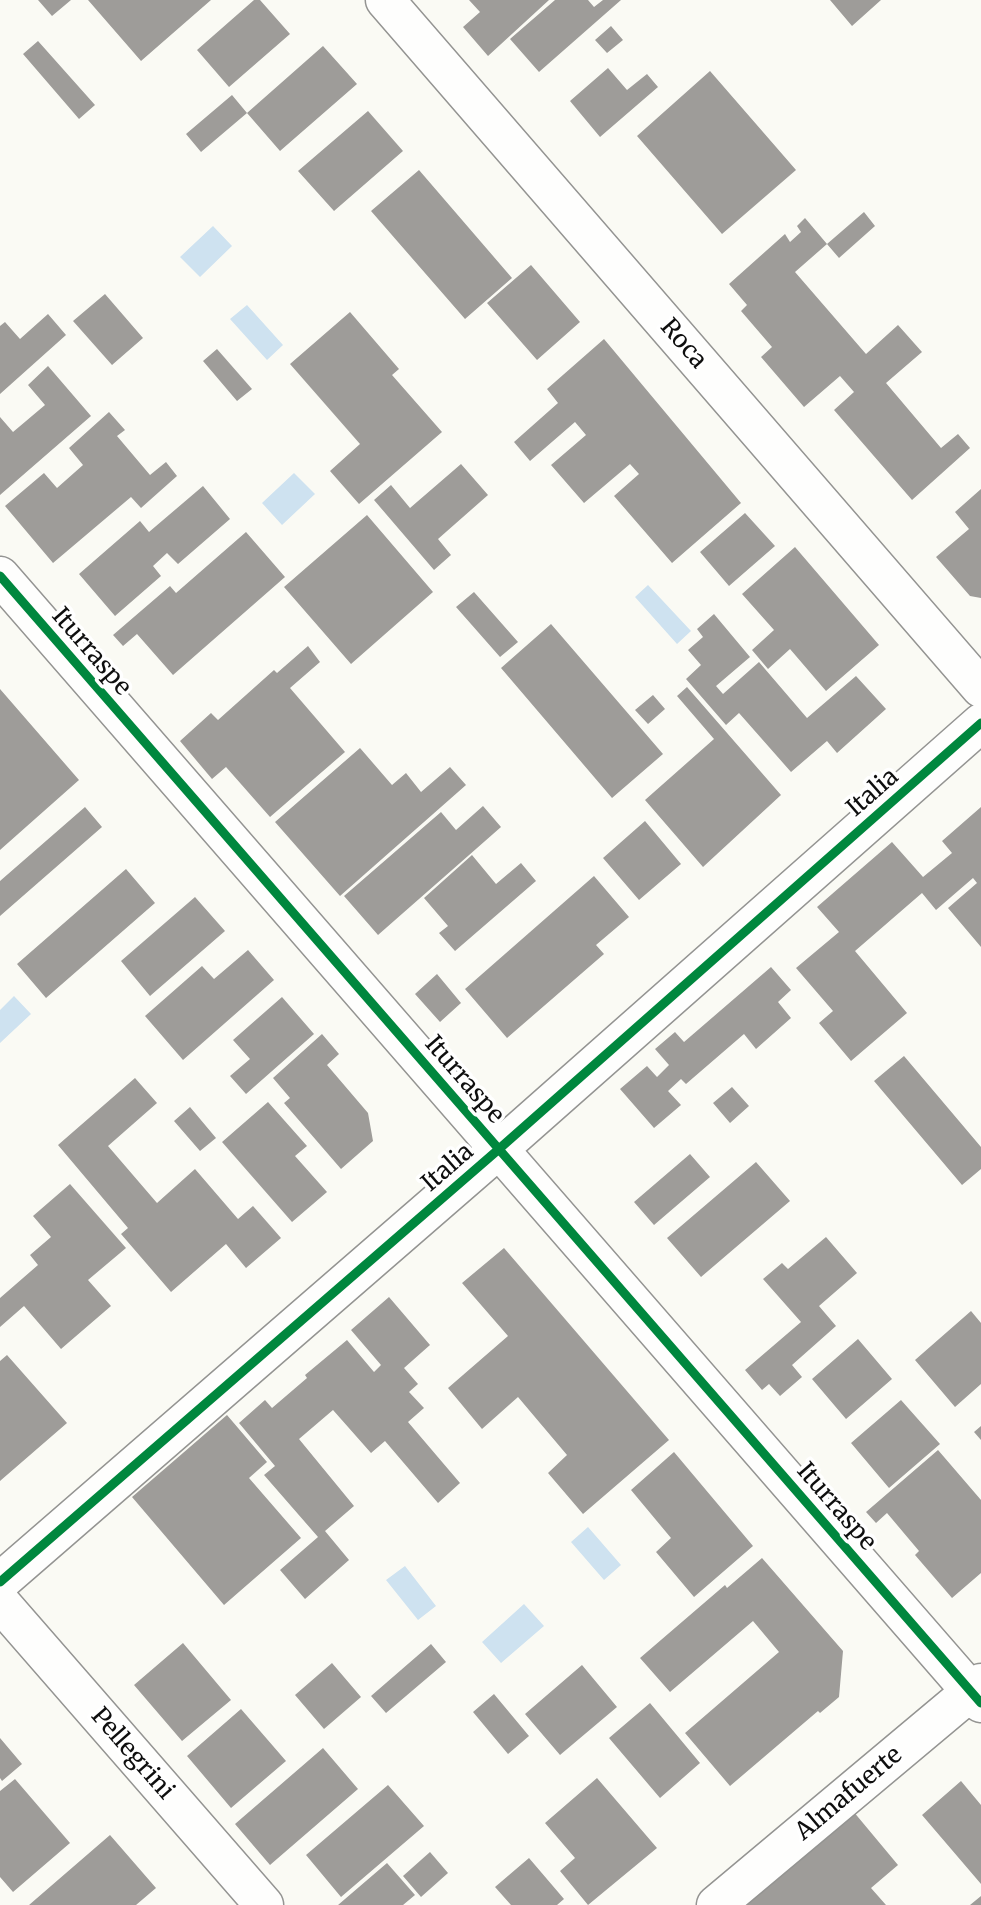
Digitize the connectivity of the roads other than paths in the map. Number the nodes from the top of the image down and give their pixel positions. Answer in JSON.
{"nodes":[{"id":1,"x":385,"y":0,"type":"edge"},
{"id":2,"x":0,"y":576,"type":"edge"},
{"id":3,"x":981,"y":688,"type":"edge"},
{"id":4,"x":981,"y":723,"type":"edge"},
{"id":5,"x":499,"y":1149,"type":"junction"},
{"id":6,"x":0,"y":1582,"type":"edge"},
{"id":7,"x":0,"y":1602,"type":"edge"},
{"id":8,"x":978,"y":1693,"type":"edge"},
{"id":9,"x":264,"y":1905,"type":"edge"},
{"id":10,"x":716,"y":1905,"type":"edge"}],
"edges":[{"from":1,"to":3,"type":"street","name":"Roca"},
{"from":2,"to":5,"type":"street","name":"Iturraspe"},
{"from":4,"to":5,"type":"street","name":"Italia"},
{"from":5,"to":6,"type":"street","name":"Italia"},
{"from":5,"to":8,"type":"street","name":"Iturraspe"},
{"from":7,"to":9,"type":"street","name":"Pellegrini"},
{"from":8,"to":10,"type":"street","name":"Almafuerte"}]}
